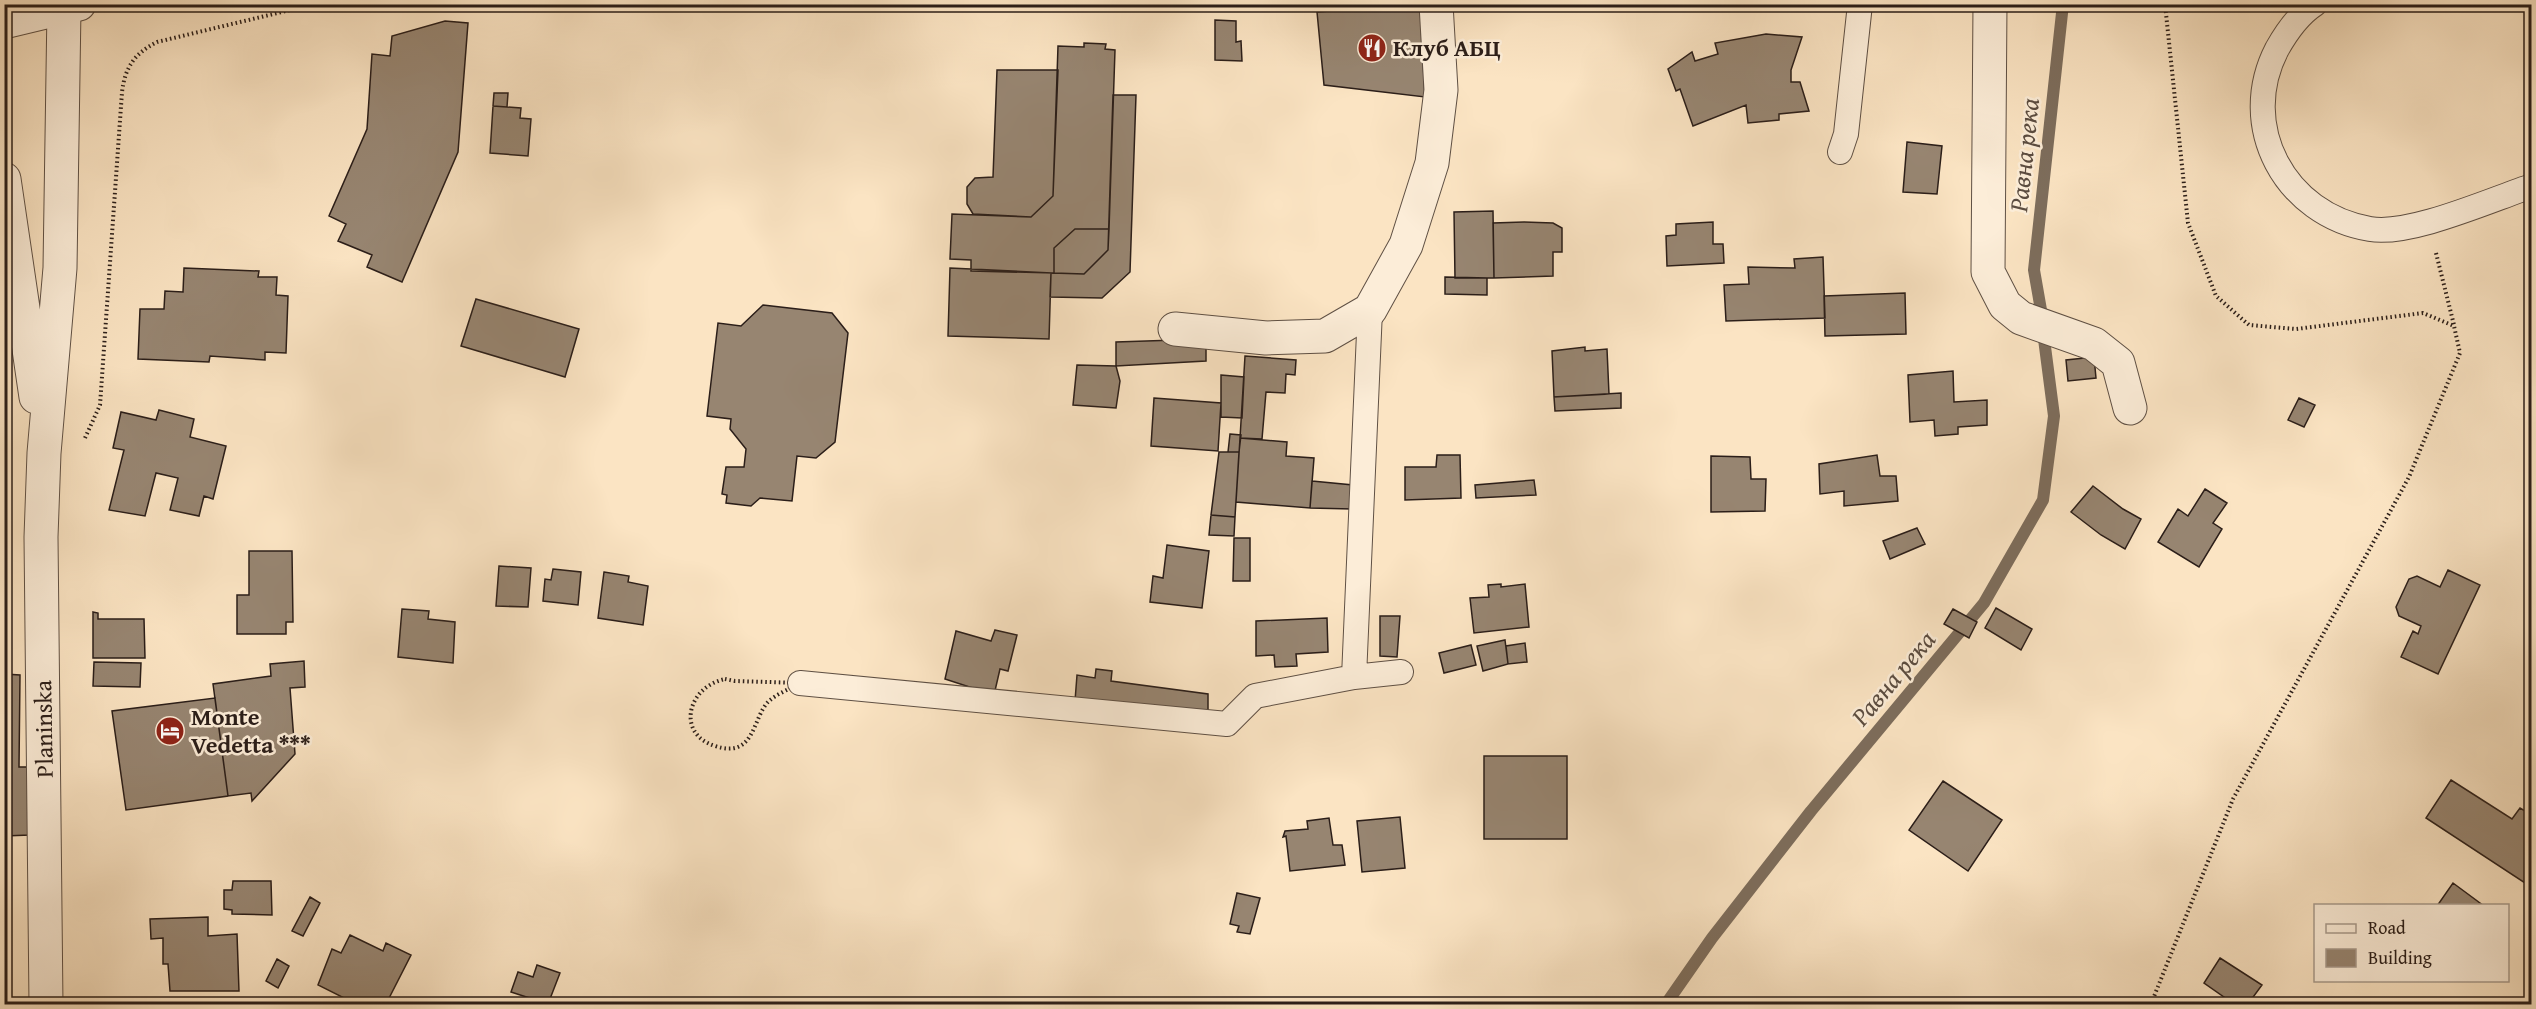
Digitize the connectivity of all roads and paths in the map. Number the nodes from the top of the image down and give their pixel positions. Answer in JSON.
{"nodes":[{"id":1,"x":315,"y":4,"type":"edge"},
{"id":2,"x":1436,"y":4,"type":"edge"},
{"id":3,"x":1860,"y":4,"type":"edge"},
{"id":4,"x":1990,"y":4,"type":"edge"},
{"id":5,"x":2164,"y":4,"type":"edge"},
{"id":6,"x":2315,"y":4,"type":"edge"},
{"id":7,"x":72,"y":6,"type":"edge"},
{"id":8,"x":4,"y":22,"type":"edge"},
{"id":9,"x":1840,"y":152,"type":"dead end"},
{"id":10,"x":4,"y":179,"type":"edge"},
{"id":11,"x":2532,"y":186,"type":"edge"},
{"id":12,"x":2428,"y":221,"type":"junction"},
{"id":13,"x":1370,"y":310,"type":"junction"},
{"id":14,"x":2454,"y":326,"type":"junction"},
{"id":15,"x":1175,"y":328,"type":"dead end"},
{"id":16,"x":2130,"y":408,"type":"dead end"},
{"id":17,"x":82,"y":446,"type":"dead end"},
{"id":18,"x":44,"y":453,"type":"junction"},
{"id":19,"x":1401,"y":672,"type":"dead end"},
{"id":20,"x":1354,"y":676,"type":"junction"},
{"id":21,"x":800,"y":683,"type":"junction"},
{"id":22,"x":46,"y":1005,"type":"edge"},
{"id":23,"x":2151,"y":1005,"type":"edge"}],
"edges":[{"from":1,"to":17,"type":"path"},
{"from":2,"to":13,"type":"street"},
{"from":3,"to":9,"type":"lane"},
{"from":4,"to":16,"type":"street"},
{"from":5,"to":14,"type":"path"},
{"from":6,"to":12,"type":"lane"},
{"from":7,"to":8,"type":"street"},
{"from":7,"to":18,"type":"street"},
{"from":10,"to":18,"type":"street"},
{"from":11,"to":12,"type":"lane"},
{"from":12,"to":14,"type":"path"},
{"from":13,"to":15,"type":"street"},
{"from":13,"to":20,"type":"lane"},
{"from":14,"to":23,"type":"path"},
{"from":18,"to":22,"type":"street","name":"Planinska"},
{"from":19,"to":20,"type":"lane"},
{"from":20,"to":21,"type":"lane"},
{"from":21,"to":21,"type":"path"}]}
